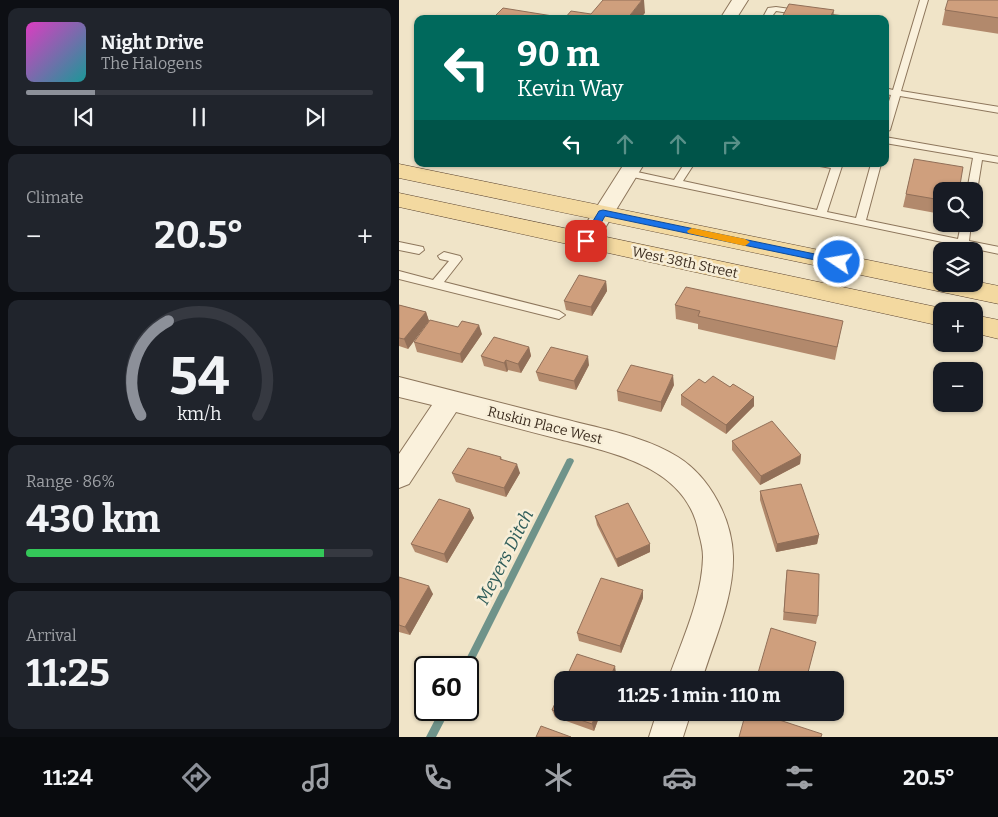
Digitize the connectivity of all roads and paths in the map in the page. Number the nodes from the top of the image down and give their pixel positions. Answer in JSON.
{"nodes":[{"id":1,"x":740,"y":0,"type":"edge"},
{"id":2,"x":925,"y":0,"type":"edge"},
{"id":3,"x":731,"y":15,"type":"edge"},
{"id":4,"x":768,"y":15,"type":"edge"},
{"id":5,"x":821,"y":15,"type":"edge"},
{"id":6,"x":889,"y":92,"type":"edge"},
{"id":7,"x":897,"y":93,"type":"junction"},
{"id":8,"x":998,"y":110,"type":"edge"},
{"id":9,"x":889,"y":118,"type":"edge"},
{"id":10,"x":889,"y":141,"type":"edge"},
{"id":11,"x":978,"y":156,"type":"junction"},
{"id":12,"x":998,"y":160,"type":"edge"},
{"id":13,"x":687,"y":167,"type":"edge"},
{"id":14,"x":837,"y":167,"type":"edge"},
{"id":15,"x":875,"y":167,"type":"edge"},
{"id":16,"x":631,"y":168,"type":"edge"},
{"id":17,"x":399,"y":171,"type":"edge"},
{"id":18,"x":974,"y":182,"type":"edge"},
{"id":19,"x":677,"y":183,"type":"junction"},
{"id":20,"x":399,"y":200,"type":"edge"},
{"id":21,"x":603,"y":213,"type":"junction"},
{"id":22,"x":821,"y":214,"type":"junction"},
{"id":23,"x":860,"y":222,"type":"junction"},
{"id":24,"x":586,"y":241,"type":"junction"},
{"id":25,"x":954,"y":242,"type":"edge"},
{"id":26,"x":399,"y":246,"type":"edge"},
{"id":27,"x":983,"y":248,"type":"edge"},
{"id":28,"x":419,"y":250,"type":"dead end"},
{"id":29,"x":998,"y":251,"type":"edge"},
{"id":30,"x":444,"y":256,"type":"dead end"},
{"id":31,"x":399,"y":275,"type":"edge"},
{"id":32,"x":933,"y":282,"type":"edge"},
{"id":33,"x":436,"y":284,"type":"junction"},
{"id":34,"x":983,"y":292,"type":"edge"},
{"id":35,"x":998,"y":295,"type":"edge"},
{"id":36,"x":559,"y":315,"type":"dead end"},
{"id":37,"x":933,"y":315,"type":"edge"},
{"id":38,"x":983,"y":326,"type":"edge"},
{"id":39,"x":998,"y":330,"type":"edge"},
{"id":40,"x":399,"y":387,"type":"edge"},
{"id":41,"x":450,"y":400,"type":"junction"},
{"id":42,"x":399,"y":476,"type":"edge"},
{"id":43,"x":688,"y":671,"type":"edge"},
{"id":44,"x":671,"y":721,"type":"edge"},
{"id":45,"x":666,"y":737,"type":"edge"}],
"edges":[{"from":1,"to":3,"type":"street"},
{"from":2,"to":7,"type":"lane"},
{"from":4,"to":5,"type":"lane"},
{"from":6,"to":7,"type":"lane"},
{"from":7,"to":8,"type":"lane"},
{"from":7,"to":9,"type":"lane"},
{"from":10,"to":11,"type":"lane"},
{"from":11,"to":12,"type":"lane"},
{"from":11,"to":18,"type":"lane"},
{"from":13,"to":19,"type":"lane"},
{"from":14,"to":22,"type":"lane"},
{"from":15,"to":23,"type":"lane"},
{"from":16,"to":19,"type":"lane"},
{"from":16,"to":21,"type":"street"},
{"from":17,"to":21,"type":"main road"},
{"from":19,"to":22,"type":"lane"},
{"from":20,"to":24,"type":"main road","name":"West 38th Street"},
{"from":21,"to":24,"type":"street"},
{"from":21,"to":32,"type":"main road"},
{"from":22,"to":23,"type":"lane"},
{"from":23,"to":25,"type":"lane"},
{"from":24,"to":37,"type":"main road","name":"West 38th Street"},
{"from":26,"to":28,"type":"lane"},
{"from":27,"to":29,"type":"lane"},
{"from":30,"to":33,"type":"lane"},
{"from":31,"to":33,"type":"lane"},
{"from":33,"to":36,"type":"lane"},
{"from":34,"to":35,"type":"main road"},
{"from":38,"to":39,"type":"main road"},
{"from":40,"to":41,"type":"street","name":"Ruskin Place West"},
{"from":41,"to":42,"type":"street"},
{"from":41,"to":43,"type":"street","name":"Ruskin Place West"},
{"from":44,"to":45,"type":"street"}]}
